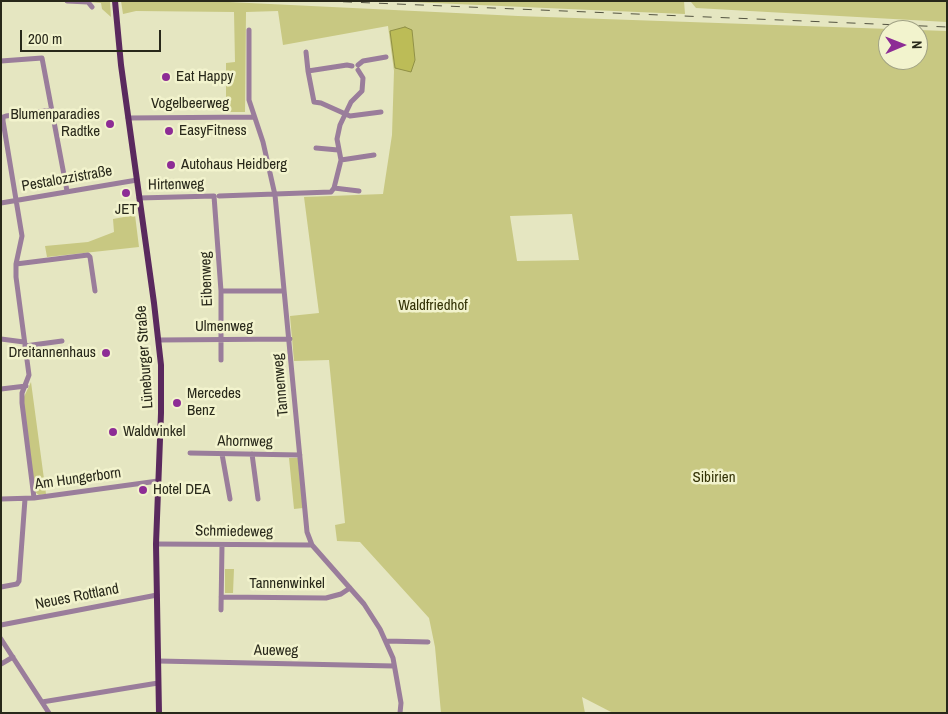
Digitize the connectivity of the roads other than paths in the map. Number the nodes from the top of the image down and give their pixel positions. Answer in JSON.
{"nodes":[{"id":1,"x":68,"y":1,"type":"edge"},
{"id":2,"x":115,"y":1,"type":"edge"},
{"id":3,"x":92,"y":7,"type":"dead end"},
{"id":4,"x":249,"y":30,"type":"dead end"},
{"id":5,"x":306,"y":52,"type":"dead end"},
{"id":6,"x":386,"y":57,"type":"dead end"},
{"id":7,"x":1,"y":61,"type":"edge"},
{"id":8,"x":356,"y":67,"type":"junction"},
{"id":9,"x":308,"y":71,"type":"junction"},
{"id":10,"x":52,"y":110,"type":"junction"},
{"id":11,"x":382,"y":112,"type":"dead end"},
{"id":12,"x":344,"y":115,"type":"junction"},
{"id":13,"x":253,"y":117,"type":"junction"},
{"id":14,"x":128,"y":118,"type":"junction"},
{"id":15,"x":316,"y":148,"type":"dead end"},
{"id":16,"x":338,"y":150,"type":"junction"},
{"id":17,"x":374,"y":155,"type":"dead end"},
{"id":18,"x":341,"y":160,"type":"junction"},
{"id":19,"x":137,"y":180,"type":"junction"},
{"id":20,"x":334,"y":188,"type":"junction"},
{"id":21,"x":67,"y":191,"type":"junction"},
{"id":22,"x":359,"y":191,"type":"dead end"},
{"id":23,"x":275,"y":195,"type":"junction"},
{"id":24,"x":216,"y":196,"type":"junction"},
{"id":25,"x":139,"y":198,"type":"junction"},
{"id":26,"x":16,"y":201,"type":"junction"},
{"id":27,"x":1,"y":203,"type":"edge"},
{"id":28,"x":16,"y":264,"type":"junction"},
{"id":29,"x":95,"y":291,"type":"dead end"},
{"id":30,"x":221,"y":291,"type":"junction"},
{"id":31,"x":284,"y":291,"type":"junction"},
{"id":32,"x":1,"y":339,"type":"edge"},
{"id":33,"x":221,"y":339,"type":"junction"},
{"id":34,"x":290,"y":339,"type":"junction"},
{"id":35,"x":159,"y":340,"type":"junction"},
{"id":36,"x":62,"y":341,"type":"dead end"},
{"id":37,"x":24,"y":344,"type":"junction"},
{"id":38,"x":220,"y":360,"type":"dead end"},
{"id":39,"x":26,"y":386,"type":"junction"},
{"id":40,"x":1,"y":389,"type":"edge"},
{"id":41,"x":190,"y":452,"type":"dead end"},
{"id":42,"x":222,"y":454,"type":"junction"},
{"id":43,"x":252,"y":454,"type":"junction"},
{"id":44,"x":300,"y":455,"type":"junction"},
{"id":45,"x":158,"y":481,"type":"junction"},
{"id":46,"x":34,"y":498,"type":"junction"},
{"id":47,"x":1,"y":499,"type":"edge"},
{"id":48,"x":25,"y":499,"type":"junction"},
{"id":49,"x":230,"y":499,"type":"dead end"},
{"id":50,"x":258,"y":499,"type":"dead end"},
{"id":51,"x":156,"y":544,"type":"junction"},
{"id":52,"x":222,"y":545,"type":"junction"},
{"id":53,"x":312,"y":546,"type":"junction"},
{"id":54,"x":1,"y":588,"type":"edge"},
{"id":55,"x":350,"y":588,"type":"junction"},
{"id":56,"x":157,"y":595,"type":"junction"},
{"id":57,"x":221,"y":597,"type":"junction"},
{"id":58,"x":221,"y":610,"type":"dead end"},
{"id":59,"x":1,"y":625,"type":"edge"},
{"id":60,"x":1,"y":639,"type":"edge"},
{"id":61,"x":386,"y":641,"type":"junction"},
{"id":62,"x":428,"y":642,"type":"dead end"},
{"id":63,"x":13,"y":657,"type":"junction"},
{"id":64,"x":158,"y":661,"type":"junction"},
{"id":65,"x":1,"y":664,"type":"edge"},
{"id":66,"x":394,"y":666,"type":"junction"},
{"id":67,"x":158,"y":683,"type":"junction"},
{"id":68,"x":42,"y":702,"type":"junction"},
{"id":69,"x":49,"y":713,"type":"edge"},
{"id":70,"x":159,"y":713,"type":"edge"},
{"id":71,"x":400,"y":713,"type":"edge"}],
"edges":[{"from":1,"to":3,"type":"street"},
{"from":2,"to":14,"type":"main road","name":"Lüneburger Straße"},
{"from":4,"to":13,"type":"street","name":"Tannenweg"},
{"from":5,"to":9,"type":"street"},
{"from":6,"to":8,"type":"street"},
{"from":7,"to":10,"type":"street"},
{"from":8,"to":9,"type":"street"},
{"from":8,"to":12,"type":"street"},
{"from":9,"to":12,"type":"street"},
{"from":10,"to":21,"type":"street"},
{"from":10,"to":26,"type":"street"},
{"from":11,"to":12,"type":"street"},
{"from":12,"to":16,"type":"street"},
{"from":13,"to":14,"type":"street","name":"Vogelbeerweg"},
{"from":13,"to":23,"type":"street","name":"Tannenweg"},
{"from":14,"to":19,"type":"main road","name":"Lüneburger Straße"},
{"from":15,"to":16,"type":"street"},
{"from":16,"to":18,"type":"street"},
{"from":17,"to":18,"type":"street"},
{"from":18,"to":20,"type":"street"},
{"from":19,"to":21,"type":"street","name":"Pestalozzistraße"},
{"from":19,"to":25,"type":"main road","name":"Lüneburger Straße"},
{"from":20,"to":22,"type":"street"},
{"from":20,"to":23,"type":"street","name":"Hirtenweg"},
{"from":21,"to":26,"type":"street","name":"Pestalozzistraße"},
{"from":23,"to":24,"type":"street","name":"Hirtenweg"},
{"from":23,"to":31,"type":"street","name":"Tannenweg"},
{"from":24,"to":25,"type":"street","name":"Hirtenweg"},
{"from":24,"to":30,"type":"street","name":"Eibenweg"},
{"from":25,"to":35,"type":"main road","name":"Lüneburger Straße"},
{"from":26,"to":27,"type":"street","name":"Pestalozzistraße"},
{"from":26,"to":28,"type":"street"},
{"from":28,"to":29,"type":"street"},
{"from":28,"to":37,"type":"street"},
{"from":30,"to":31,"type":"street"},
{"from":30,"to":33,"type":"street","name":"Eibenweg"},
{"from":31,"to":34,"type":"street","name":"Tannenweg"},
{"from":32,"to":37,"type":"street"},
{"from":33,"to":34,"type":"street","name":"Ulmenweg"},
{"from":33,"to":35,"type":"street","name":"Ulmenweg"},
{"from":33,"to":38,"type":"street","name":"Eibenweg"},
{"from":34,"to":44,"type":"street","name":"Tannenweg"},
{"from":35,"to":45,"type":"main road","name":"Lüneburger Straße"},
{"from":36,"to":37,"type":"street"},
{"from":37,"to":39,"type":"street"},
{"from":39,"to":40,"type":"street"},
{"from":39,"to":46,"type":"street"},
{"from":41,"to":42,"type":"street","name":"Ahornweg"},
{"from":42,"to":43,"type":"street","name":"Ahornweg"},
{"from":42,"to":49,"type":"street"},
{"from":43,"to":44,"type":"street","name":"Ahornweg"},
{"from":43,"to":50,"type":"street"},
{"from":44,"to":53,"type":"street","name":"Tannenweg"},
{"from":45,"to":46,"type":"street","name":"Am Hungerborn"},
{"from":45,"to":51,"type":"main road","name":"Lüneburger Straße"},
{"from":46,"to":48,"type":"street","name":"Am Hungerborn"},
{"from":47,"to":48,"type":"street","name":"Am Hungerborn"},
{"from":48,"to":54,"type":"street"},
{"from":51,"to":52,"type":"street","name":"Schmiedeweg"},
{"from":51,"to":56,"type":"main road","name":"Lüneburger Straße"},
{"from":52,"to":53,"type":"street","name":"Schmiedeweg"},
{"from":52,"to":57,"type":"street"},
{"from":53,"to":55,"type":"street","name":"Tannenweg"},
{"from":55,"to":57,"type":"street","name":"Tannenwinkel"},
{"from":55,"to":61,"type":"street","name":"Tannenweg"},
{"from":56,"to":59,"type":"street","name":"Neues Rottland"},
{"from":56,"to":64,"type":"main road","name":"Lüneburger Straße"},
{"from":57,"to":58,"type":"street"},
{"from":60,"to":63,"type":"street"},
{"from":61,"to":62,"type":"street"},
{"from":61,"to":66,"type":"street","name":"Tannenweg"},
{"from":63,"to":65,"type":"street"},
{"from":63,"to":68,"type":"street"},
{"from":64,"to":66,"type":"street","name":"Aueweg"},
{"from":64,"to":67,"type":"main road","name":"Lüneburger Straße"},
{"from":66,"to":71,"type":"street","name":"Tannenweg"},
{"from":67,"to":68,"type":"street"},
{"from":67,"to":70,"type":"main road","name":"Lüneburger Straße"},
{"from":68,"to":69,"type":"street"}]}
